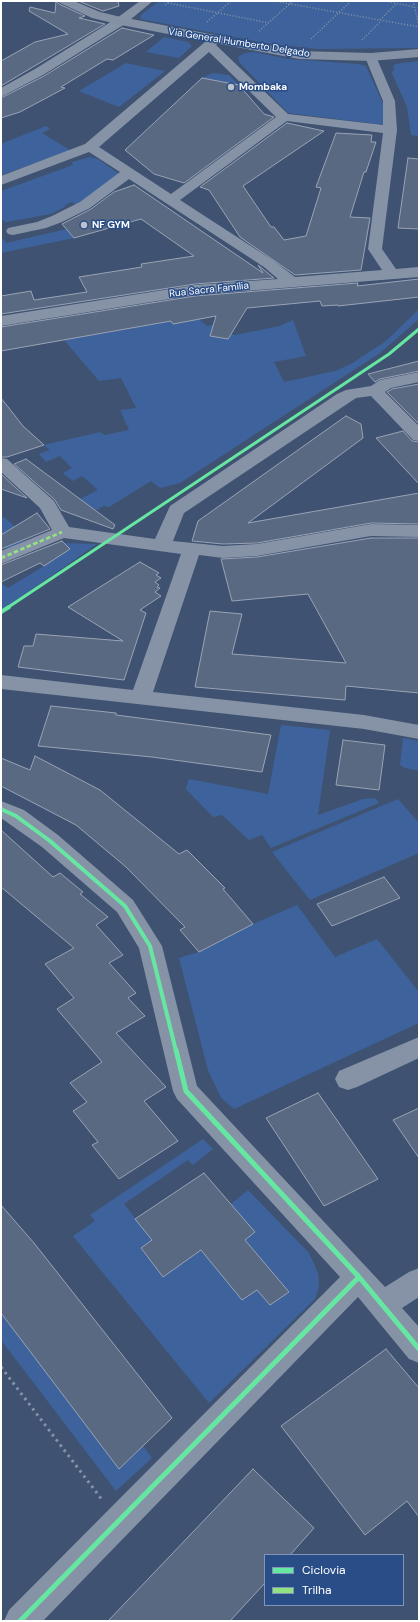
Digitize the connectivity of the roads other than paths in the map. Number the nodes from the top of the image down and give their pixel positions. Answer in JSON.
{"nodes":[{"id":1,"x":64,"y":1,"type":"edge"},
{"id":2,"x":147,"y":1,"type":"edge"},
{"id":3,"x":121,"y":21,"type":"junction"},
{"id":4,"x":212,"y":42,"type":"junction"},
{"id":5,"x":417,"y":54,"type":"edge"},
{"id":6,"x":371,"y":57,"type":"junction"},
{"id":7,"x":1,"y":93,"type":"edge"},
{"id":8,"x":284,"y":117,"type":"junction"},
{"id":9,"x":390,"y":130,"type":"junction"},
{"id":10,"x":90,"y":147,"type":"junction"},
{"id":11,"x":129,"y":172,"type":"junction"},
{"id":12,"x":1,"y":181,"type":"edge"},
{"id":13,"x":171,"y":200,"type":"junction"},
{"id":14,"x":13,"y":231,"type":"dead end"},
{"id":15,"x":419,"y":272,"type":"edge"},
{"id":16,"x":392,"y":275,"type":"junction"},
{"id":17,"x":291,"y":282,"type":"junction"},
{"id":18,"x":1,"y":321,"type":"edge"},
{"id":19,"x":419,"y":377,"type":"edge"},
{"id":20,"x":376,"y":390,"type":"junction"},
{"id":21,"x":419,"y":436,"type":"edge"},
{"id":22,"x":1,"y":463,"type":"edge"},
{"id":23,"x":419,"y":530,"type":"edge"},
{"id":24,"x":62,"y":532,"type":"junction"},
{"id":25,"x":162,"y":546,"type":"junction"},
{"id":26,"x":192,"y":549,"type":"junction"},
{"id":27,"x":1,"y":558,"type":"edge"},
{"id":28,"x":1,"y":682,"type":"edge"},
{"id":29,"x":141,"y":697,"type":"junction"},
{"id":30,"x":419,"y":732,"type":"edge"},
{"id":31,"x":6,"y":816,"type":"edge"},
{"id":32,"x":419,"y":1047,"type":"edge"},
{"id":33,"x":348,"y":1079,"type":"dead end"},
{"id":34,"x":359,"y":1277,"type":"junction"},
{"id":35,"x":419,"y":1280,"type":"edge"},
{"id":36,"x":382,"y":1305,"type":"junction"},
{"id":37,"x":419,"y":1348,"type":"edge"},
{"id":38,"x":20,"y":1621,"type":"edge"}],
"edges":[{"from":1,"to":3,"type":"main road","name":"Via General Humberto Delgado"},
{"from":2,"to":3,"type":"street"},
{"from":3,"to":4,"type":"main road","name":"Via General Humberto Delgado"},
{"from":3,"to":7,"type":"street"},
{"from":4,"to":6,"type":"main road","name":"Via General Humberto Delgado"},
{"from":4,"to":8,"type":"street"},
{"from":4,"to":10,"type":"street"},
{"from":5,"to":6,"type":"main road","name":"Via General Humberto Delgado"},
{"from":6,"to":9,"type":"street"},
{"from":8,"to":9,"type":"street"},
{"from":8,"to":13,"type":"street"},
{"from":9,"to":16,"type":"street"},
{"from":10,"to":11,"type":"street"},
{"from":10,"to":12,"type":"street"},
{"from":11,"to":13,"type":"street"},
{"from":11,"to":14,"type":"street"},
{"from":13,"to":17,"type":"street"},
{"from":15,"to":16,"type":"street","name":"Rua Sacra Família"},
{"from":16,"to":17,"type":"street","name":"Rua Sacra Família"},
{"from":17,"to":18,"type":"street","name":"Rua Sacra Família"},
{"from":19,"to":20,"type":"street"},
{"from":20,"to":21,"type":"street"},
{"from":20,"to":25,"type":"street"},
{"from":22,"to":24,"type":"street"},
{"from":23,"to":26,"type":"street"},
{"from":24,"to":25,"type":"street"},
{"from":24,"to":27,"type":"street"},
{"from":25,"to":26,"type":"street"},
{"from":26,"to":29,"type":"street"},
{"from":28,"to":29,"type":"street"},
{"from":29,"to":30,"type":"street"},
{"from":31,"to":34,"type":"street"},
{"from":32,"to":33,"type":"street"},
{"from":34,"to":36,"type":"street"},
{"from":34,"to":38,"type":"street"},
{"from":35,"to":36,"type":"street"},
{"from":36,"to":37,"type":"street"}]}
